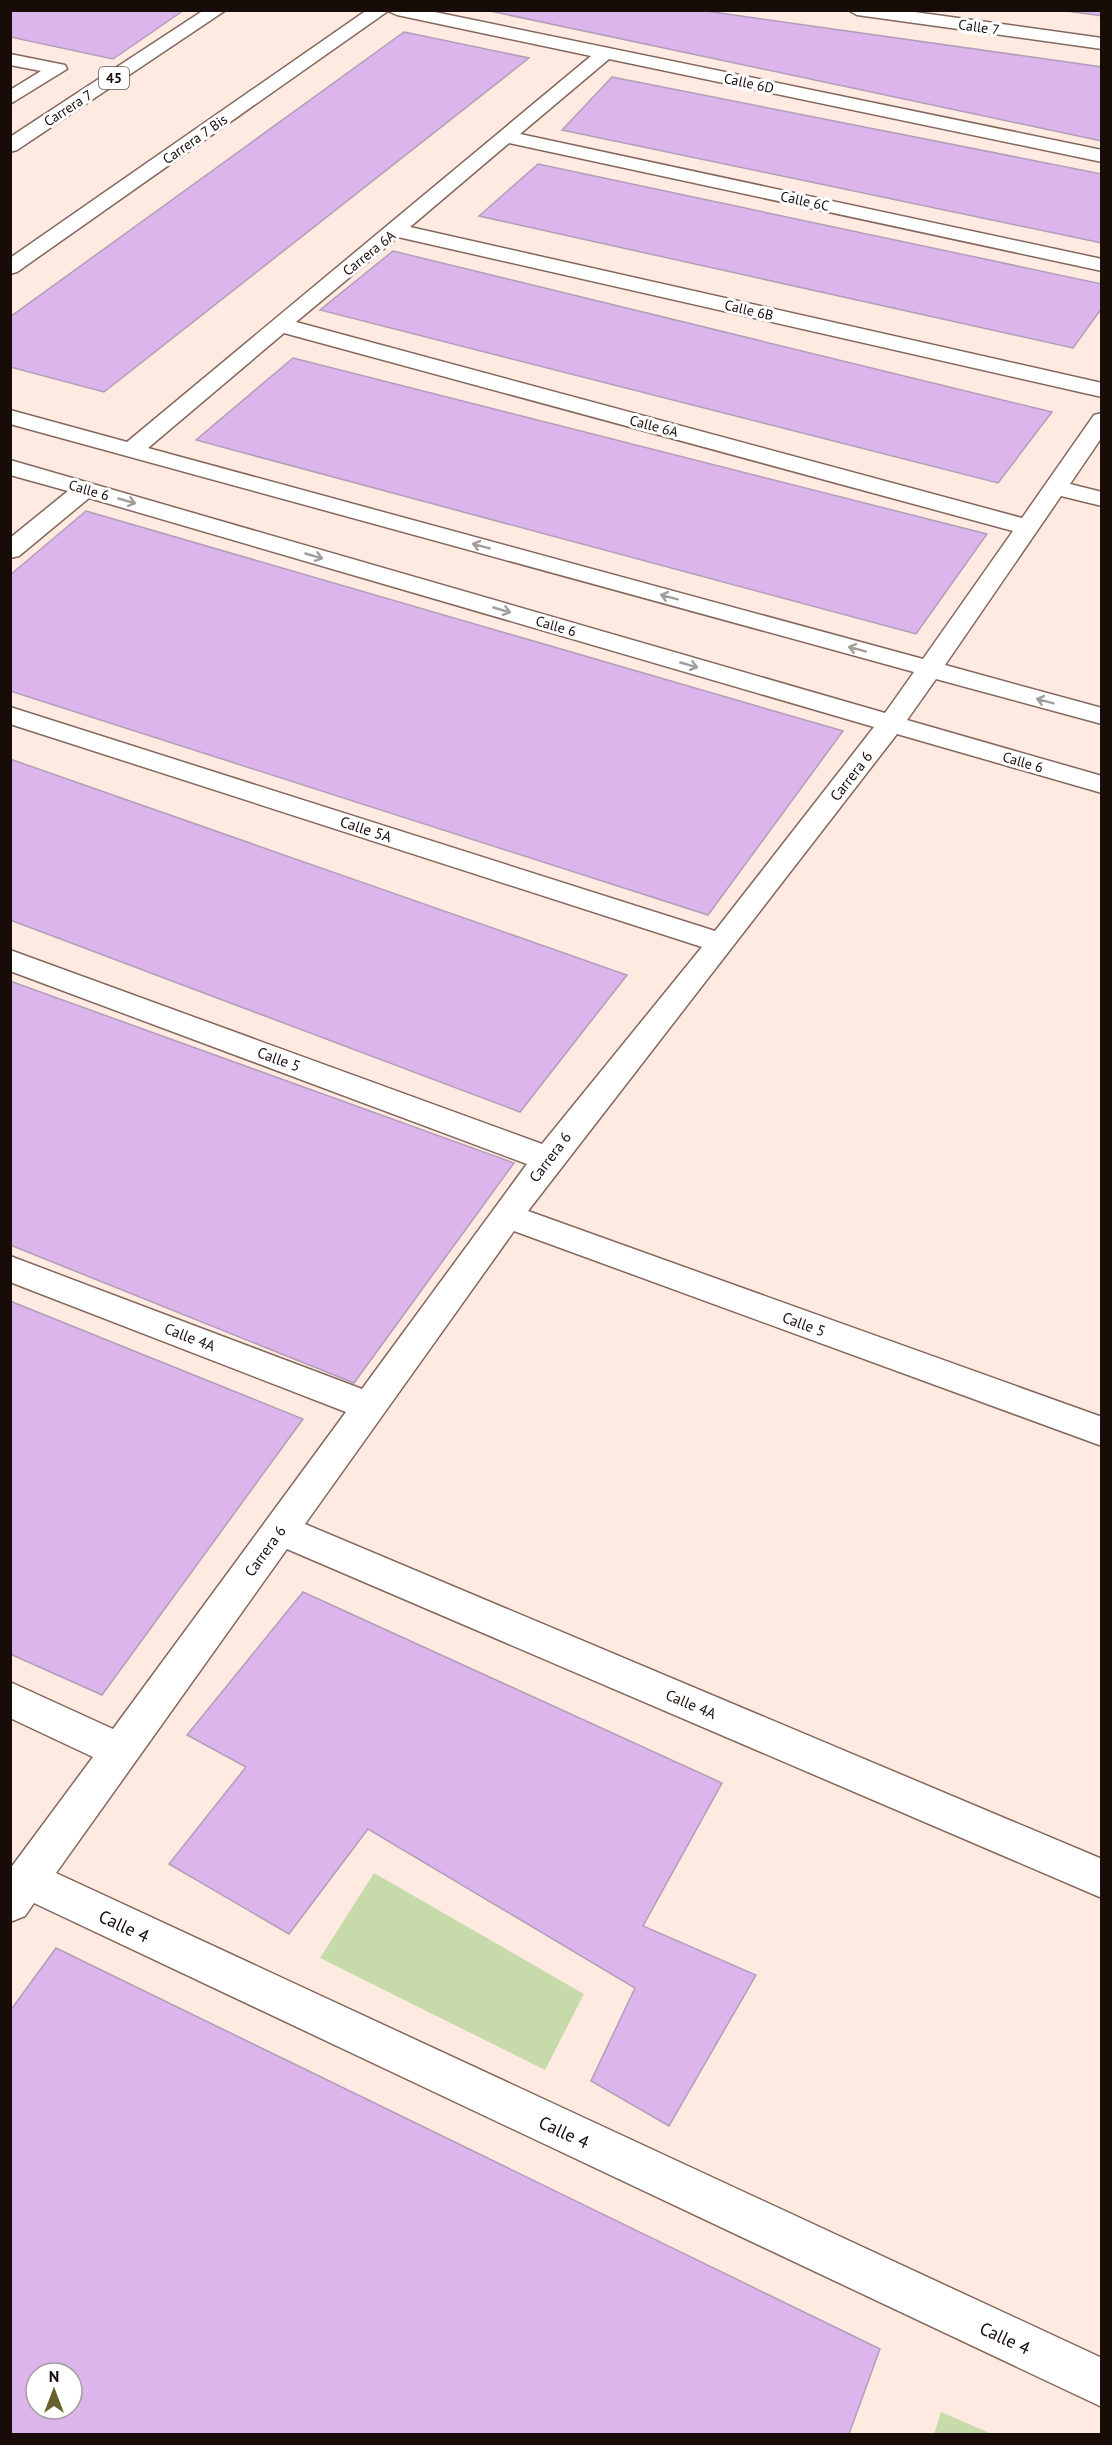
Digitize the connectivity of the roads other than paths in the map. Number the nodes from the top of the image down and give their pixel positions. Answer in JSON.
{"nodes":[{"id":1,"x":217,"y":10,"type":"edge"},
{"id":2,"x":380,"y":10,"type":"edge"},
{"id":3,"x":397,"y":10,"type":"edge"},
{"id":4,"x":857,"y":10,"type":"edge"},
{"id":5,"x":1101,"y":44,"type":"edge"},
{"id":6,"x":605,"y":53,"type":"junction"},
{"id":7,"x":10,"y":59,"type":"edge"},
{"id":8,"x":10,"y":98,"type":"edge"},
{"id":9,"x":508,"y":137,"type":"junction"},
{"id":10,"x":10,"y":146,"type":"edge"},
{"id":11,"x":1101,"y":156,"type":"edge"},
{"id":12,"x":398,"y":230,"type":"junction"},
{"id":13,"x":1101,"y":265,"type":"edge"},
{"id":14,"x":10,"y":268,"type":"edge"},
{"id":15,"x":281,"y":325,"type":"junction"},
{"id":16,"x":1101,"y":390,"type":"edge"},
{"id":17,"x":10,"y":417,"type":"edge"},
{"id":18,"x":1101,"y":420,"type":"edge"},
{"id":19,"x":131,"y":450,"type":"junction"},
{"id":20,"x":10,"y":467,"type":"edge"},
{"id":21,"x":1055,"y":487,"type":"junction"},
{"id":22,"x":85,"y":489,"type":"junction"},
{"id":23,"x":1101,"y":499,"type":"edge"},
{"id":24,"x":1028,"y":527,"type":"junction"},
{"id":25,"x":10,"y":551,"type":"edge"},
{"id":26,"x":929,"y":669,"type":"junction"},
{"id":27,"x":10,"y":715,"type":"edge"},
{"id":28,"x":1101,"y":716,"type":"edge"},
{"id":29,"x":891,"y":724,"type":"junction"},
{"id":30,"x":1101,"y":785,"type":"edge"},
{"id":31,"x":722,"y":943,"type":"junction"},
{"id":32,"x":10,"y":960,"type":"edge"},
{"id":33,"x":548,"y":1159,"type":"junction"},
{"id":34,"x":507,"y":1216,"type":"junction"},
{"id":35,"x":10,"y":1268,"type":"edge"},
{"id":36,"x":369,"y":1406,"type":"junction"},
{"id":37,"x":1101,"y":1432,"type":"edge"},
{"id":38,"x":280,"y":1530,"type":"junction"},
{"id":39,"x":10,"y":1699,"type":"edge"},
{"id":40,"x":120,"y":1751,"type":"junction"},
{"id":41,"x":1101,"y":1879,"type":"edge"},
{"id":42,"x":19,"y":1892,"type":"edge"},
{"id":43,"x":1101,"y":2383,"type":"edge"}],
"edges":[{"from":1,"to":10,"type":"street","name":"Carrera 7","number":"45"},
{"from":2,"to":14,"type":"street","name":"Carrera 7 Bis"},
{"from":3,"to":6,"type":"street","name":"Calle 6D"},
{"from":4,"to":5,"type":"street","name":"Calle 7"},
{"from":6,"to":9,"type":"street","name":"Carrera 6A"},
{"from":6,"to":11,"type":"street","name":"Calle 6D"},
{"from":7,"to":8,"type":"street"},
{"from":9,"to":12,"type":"street","name":"Carrera 6A"},
{"from":9,"to":13,"type":"street","name":"Calle 6C"},
{"from":12,"to":15,"type":"street","name":"Carrera 6A"},
{"from":12,"to":16,"type":"street","name":"Calle 6B"},
{"from":15,"to":19,"type":"street","name":"Carrera 6A"},
{"from":15,"to":24,"type":"street","name":"Calle 6A"},
{"from":17,"to":19,"type":"street"},
{"from":18,"to":21,"type":"street","name":"Carrera 6"},
{"from":26,"to":19,"type":"street","one_way":true},
{"from":20,"to":22,"type":"street","name":"Calle 6"},
{"from":21,"to":23,"type":"street"},
{"from":21,"to":24,"type":"street","name":"Carrera 6"},
{"from":22,"to":25,"type":"street"},
{"from":22,"to":29,"type":"street","name":"Calle 6","one_way":true},
{"from":24,"to":26,"type":"street","name":"Carrera 6"},
{"from":28,"to":26,"type":"street","one_way":true},
{"from":26,"to":29,"type":"street","name":"Carrera 6"},
{"from":27,"to":31,"type":"street","name":"Calle 5A"},
{"from":29,"to":30,"type":"street","name":"Calle 6"},
{"from":29,"to":31,"type":"street","name":"Carrera 6"},
{"from":31,"to":33,"type":"street","name":"Carrera 6"},
{"from":32,"to":33,"type":"street","name":"Calle 5"},
{"from":33,"to":34,"type":"street","name":"Carrera 6"},
{"from":34,"to":36,"type":"street","name":"Carrera 6"},
{"from":34,"to":37,"type":"street","name":"Calle 5"},
{"from":35,"to":36,"type":"street","name":"Calle 4A"},
{"from":36,"to":38,"type":"street","name":"Carrera 6"},
{"from":38,"to":40,"type":"street","name":"Carrera 6"},
{"from":38,"to":41,"type":"street","name":"Calle 4A"},
{"from":39,"to":40,"type":"street"},
{"from":40,"to":42,"type":"street","name":"Carrera 6"},
{"from":42,"to":43,"type":"street","name":"Calle 4"}]}
